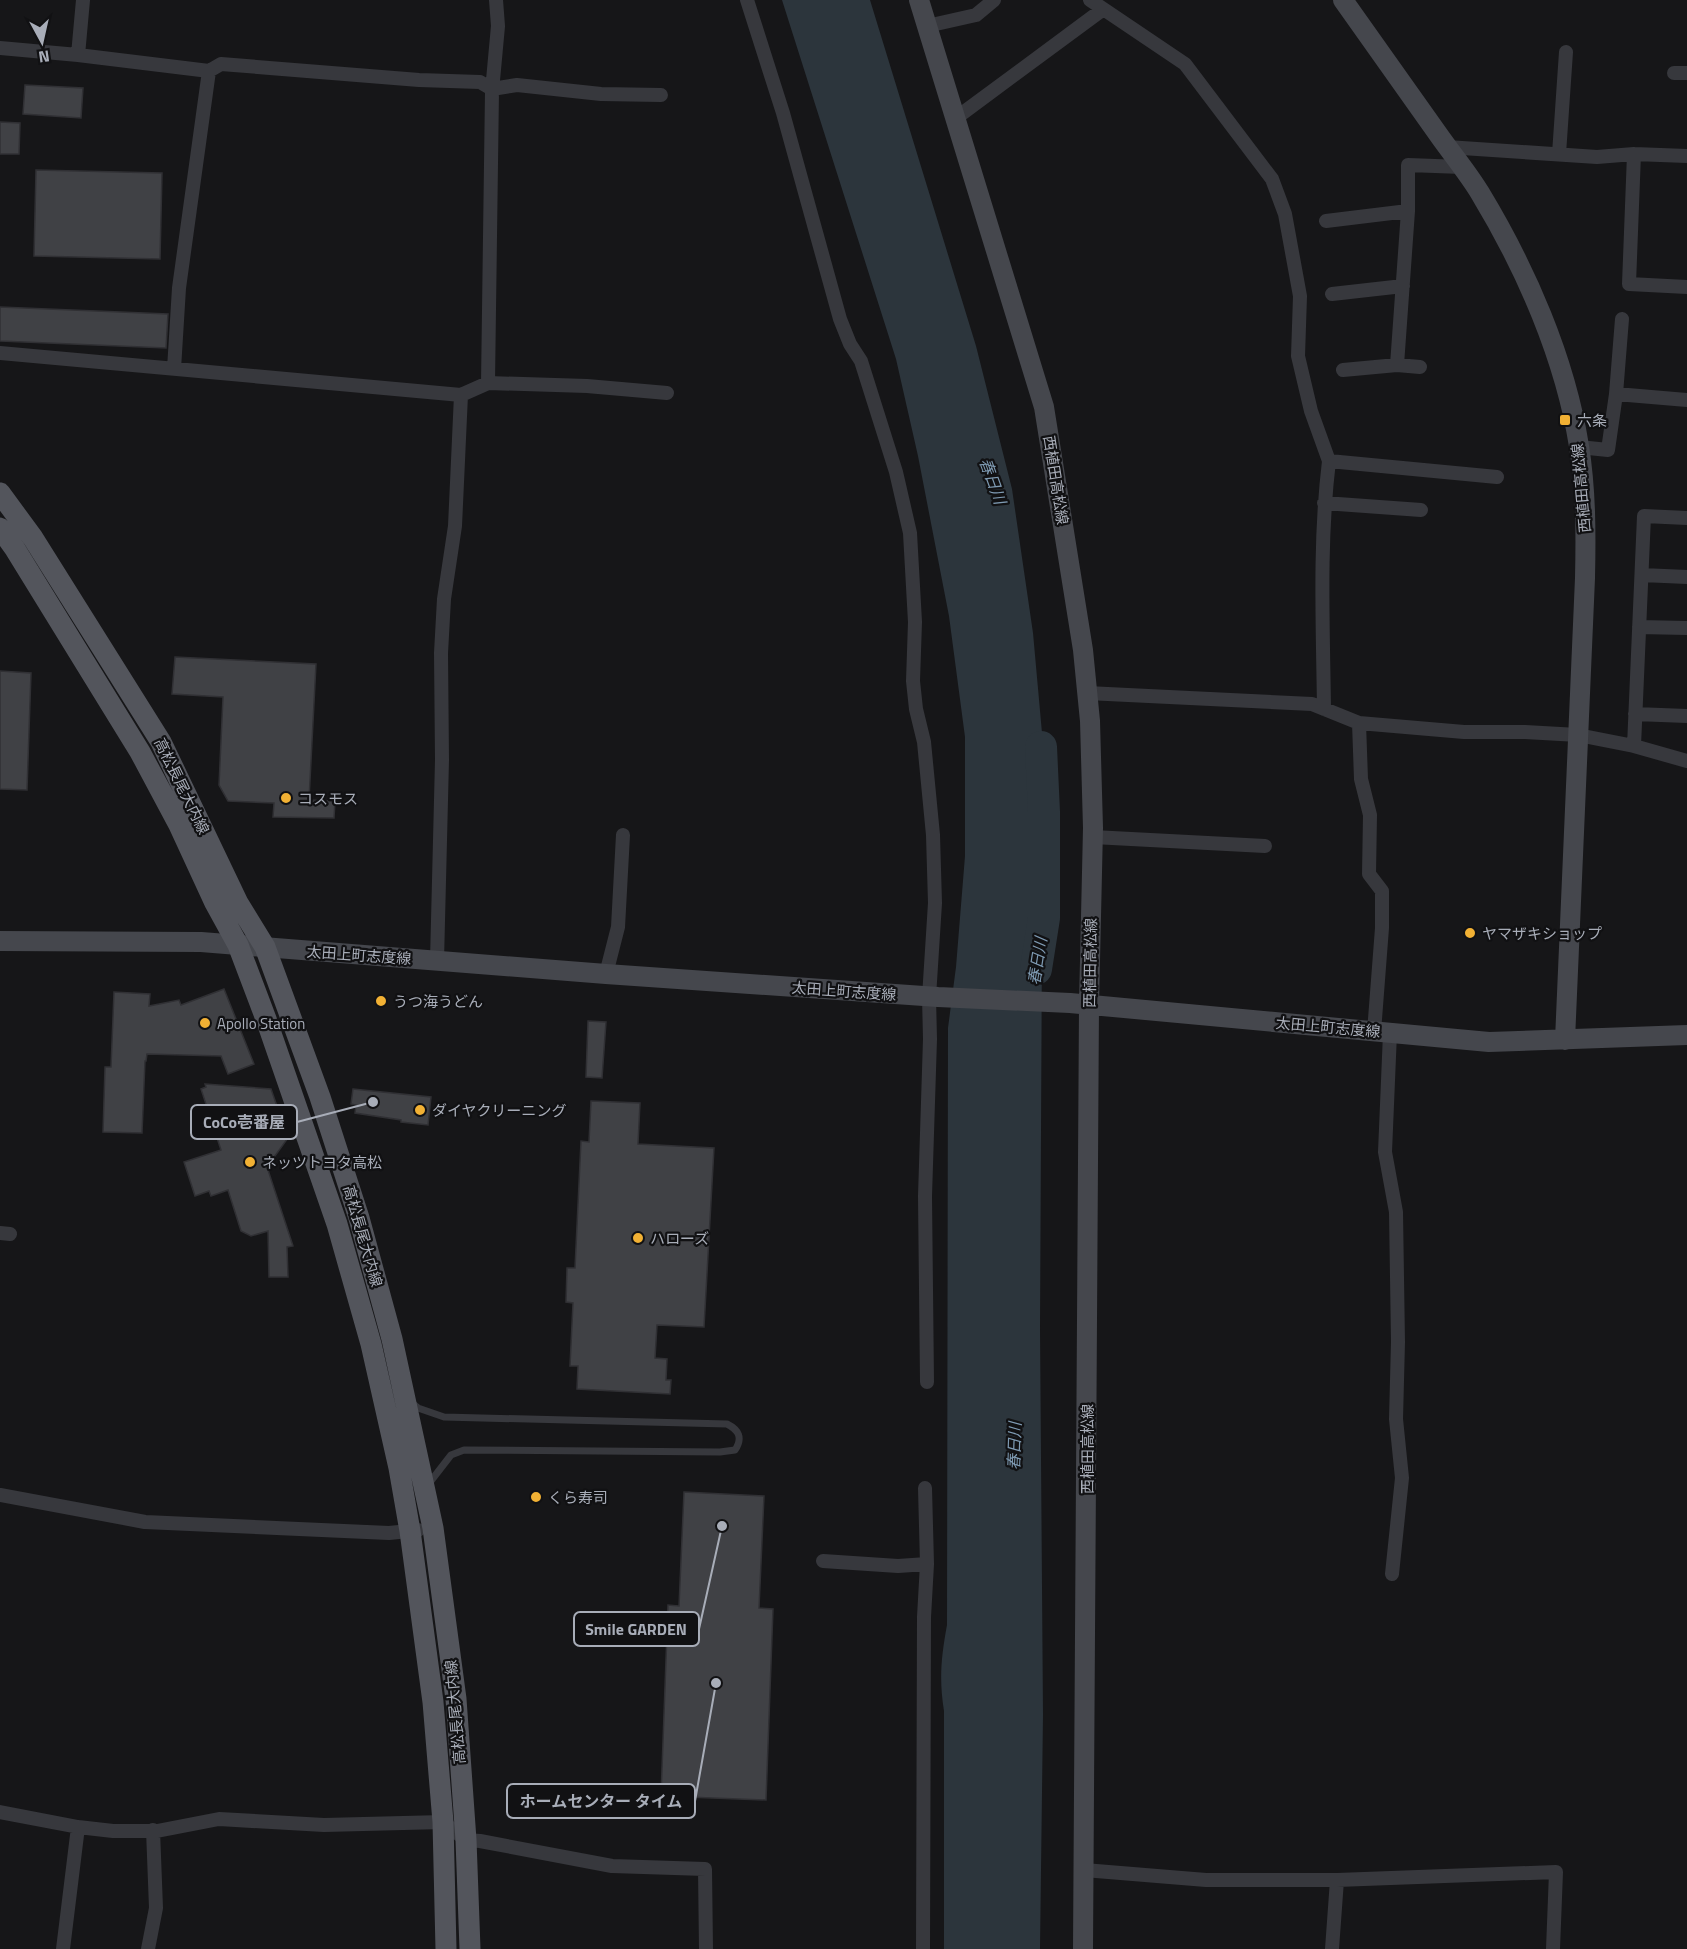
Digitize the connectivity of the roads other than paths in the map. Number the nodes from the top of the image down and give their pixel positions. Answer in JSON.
{"nodes":[{"id":1,"x":83,"y":0,"type":"edge"},
{"id":2,"x":496,"y":0,"type":"edge"},
{"id":3,"x":747,"y":0,"type":"edge"},
{"id":4,"x":919,"y":0,"type":"edge"},
{"id":5,"x":994,"y":0,"type":"edge"},
{"id":6,"x":1090,"y":0,"type":"edge"},
{"id":7,"x":1343,"y":0,"type":"edge"},
{"id":8,"x":1102,"y":10,"type":"junction"},
{"id":9,"x":927,"y":26,"type":"junction"},
{"id":10,"x":0,"y":48,"type":"edge"},
{"id":11,"x":1566,"y":52,"type":"dead end"},
{"id":12,"x":78,"y":55,"type":"junction"},
{"id":13,"x":209,"y":71,"type":"junction"},
{"id":14,"x":492,"y":89,"type":"junction"},
{"id":15,"x":661,"y":95,"type":"dead end"},
{"id":16,"x":956,"y":118,"type":"junction"},
{"id":17,"x":1447,"y":147,"type":"junction"},
{"id":18,"x":1559,"y":154,"type":"junction"},
{"id":19,"x":1634,"y":154,"type":"junction"},
{"id":20,"x":1687,"y":156,"type":"edge"},
{"id":21,"x":1462,"y":167,"type":"junction"},
{"id":22,"x":1408,"y":211,"type":"junction"},
{"id":23,"x":1326,"y":221,"type":"dead end"},
{"id":24,"x":1403,"y":286,"type":"junction"},
{"id":25,"x":1687,"y":287,"type":"edge"},
{"id":26,"x":1332,"y":294,"type":"dead end"},
{"id":27,"x":1622,"y":319,"type":"dead end"},
{"id":28,"x":0,"y":353,"type":"edge"},
{"id":29,"x":1397,"y":365,"type":"junction"},
{"id":30,"x":1420,"y":367,"type":"dead end"},
{"id":31,"x":174,"y":369,"type":"junction"},
{"id":32,"x":1343,"y":370,"type":"dead end"},
{"id":33,"x":488,"y":383,"type":"junction"},
{"id":34,"x":667,"y":393,"type":"dead end"},
{"id":35,"x":1616,"y":394,"type":"junction"},
{"id":36,"x":461,"y":395,"type":"junction"},
{"id":37,"x":1687,"y":400,"type":"edge"},
{"id":38,"x":1579,"y":447,"type":"junction"},
{"id":39,"x":1329,"y":461,"type":"junction"},
{"id":40,"x":1497,"y":477,"type":"dead end"},
{"id":41,"x":0,"y":493,"type":"edge"},
{"id":42,"x":1324,"y":503,"type":"junction"},
{"id":43,"x":1421,"y":510,"type":"dead end"},
{"id":44,"x":1687,"y":518,"type":"edge"},
{"id":45,"x":0,"y":528,"type":"edge"},
{"id":46,"x":1642,"y":575,"type":"junction"},
{"id":47,"x":1687,"y":577,"type":"edge"},
{"id":48,"x":1639,"y":627,"type":"junction"},
{"id":49,"x":1687,"y":628,"type":"edge"},
{"id":50,"x":1088,"y":693,"type":"junction"},
{"id":51,"x":1324,"y":709,"type":"junction"},
{"id":52,"x":1635,"y":714,"type":"junction"},
{"id":53,"x":1687,"y":716,"type":"edge"},
{"id":54,"x":1359,"y":723,"type":"junction"},
{"id":55,"x":1578,"y":735,"type":"junction"},
{"id":56,"x":1634,"y":746,"type":"junction"},
{"id":57,"x":1687,"y":761,"type":"edge"},
{"id":58,"x":623,"y":835,"type":"dead end"},
{"id":59,"x":1093,"y":837,"type":"junction"},
{"id":60,"x":1265,"y":846,"type":"dead end"},
{"id":61,"x":0,"y":941,"type":"edge"},
{"id":62,"x":238,"y":945,"type":"junction"},
{"id":63,"x":265,"y":947,"type":"junction"},
{"id":64,"x":436,"y":961,"type":"junction"},
{"id":65,"x":606,"y":974,"type":"junction"},
{"id":66,"x":933,"y":997,"type":"junction"},
{"id":67,"x":1080,"y":1004,"type":"junction"},
{"id":68,"x":1382,"y":1033,"type":"junction"},
{"id":69,"x":1687,"y":1035,"type":"edge"},
{"id":70,"x":1565,"y":1040,"type":"junction"},
{"id":71,"x":927,"y":1382,"type":"dead end"},
{"id":72,"x":405,"y":1398,"type":"junction"},
{"id":73,"x":925,"y":1488,"type":"dead end"},
{"id":74,"x":425,"y":1490,"type":"junction"},
{"id":75,"x":0,"y":1495,"type":"edge"},
{"id":76,"x":433,"y":1528,"type":"junction"},
{"id":77,"x":410,"y":1530,"type":"junction"},
{"id":78,"x":823,"y":1561,"type":"dead end"},
{"id":79,"x":927,"y":1564,"type":"junction"},
{"id":80,"x":1392,"y":1574,"type":"dead end"},
{"id":81,"x":0,"y":1812,"type":"edge"},
{"id":82,"x":443,"y":1822,"type":"junction"},
{"id":83,"x":78,"y":1827,"type":"junction"},
{"id":84,"x":153,"y":1830,"type":"junction"},
{"id":85,"x":466,"y":1840,"type":"junction"},
{"id":86,"x":1084,"y":1870,"type":"junction"},
{"id":87,"x":1337,"y":1880,"type":"junction"},
{"id":88,"x":63,"y":1949,"type":"edge"},
{"id":89,"x":148,"y":1949,"type":"edge"},
{"id":90,"x":446,"y":1949,"type":"edge"},
{"id":91,"x":470,"y":1949,"type":"edge"},
{"id":92,"x":706,"y":1949,"type":"edge"},
{"id":93,"x":923,"y":1949,"type":"edge"},
{"id":94,"x":1083,"y":1949,"type":"edge"},
{"id":95,"x":1332,"y":1949,"type":"edge"},
{"id":96,"x":1553,"y":1949,"type":"edge"}],
"edges":[{"from":1,"to":12,"type":"street"},
{"from":2,"to":14,"type":"street"},
{"from":3,"to":66,"type":"street"},
{"from":4,"to":9,"type":"main road","name":"西植田高松線"},
{"from":5,"to":9,"type":"street"},
{"from":6,"to":8,"type":"street"},
{"from":7,"to":17,"type":"main road","name":"西植田高松線"},
{"from":8,"to":16,"type":"street"},
{"from":8,"to":39,"type":"street"},
{"from":9,"to":16,"type":"main road","name":"西植田高松線"},
{"from":10,"to":12,"type":"street"},
{"from":11,"to":18,"type":"street"},
{"from":12,"to":13,"type":"street"},
{"from":13,"to":14,"type":"street"},
{"from":13,"to":31,"type":"street"},
{"from":14,"to":15,"type":"street"},
{"from":14,"to":33,"type":"street"},
{"from":16,"to":50,"type":"main road","name":"西植田高松線"},
{"from":17,"to":18,"type":"street"},
{"from":17,"to":21,"type":"main road","name":"西植田高松線"},
{"from":18,"to":19,"type":"street"},
{"from":19,"to":20,"type":"street"},
{"from":19,"to":25,"type":"street"},
{"from":21,"to":22,"type":"street"},
{"from":21,"to":38,"type":"main road","name":"西植田高松線"},
{"from":22,"to":23,"type":"street"},
{"from":22,"to":24,"type":"street"},
{"from":24,"to":26,"type":"street"},
{"from":24,"to":29,"type":"street"},
{"from":27,"to":35,"type":"street"},
{"from":28,"to":31,"type":"street"},
{"from":29,"to":30,"type":"street"},
{"from":29,"to":32,"type":"street"},
{"from":31,"to":36,"type":"street"},
{"from":33,"to":34,"type":"street"},
{"from":33,"to":36,"type":"street"},
{"from":35,"to":37,"type":"street"},
{"from":35,"to":38,"type":"street"},
{"from":36,"to":64,"type":"street"},
{"from":38,"to":55,"type":"main road","name":"西植田高松線"},
{"from":39,"to":40,"type":"street"},
{"from":39,"to":42,"type":"street"},
{"from":41,"to":63,"type":"main road","name":"高松長尾大内線"},
{"from":42,"to":43,"type":"street"},
{"from":42,"to":51,"type":"street"},
{"from":44,"to":46,"type":"street"},
{"from":45,"to":62,"type":"main road","name":"高松長尾大内線"},
{"from":46,"to":47,"type":"street"},
{"from":46,"to":48,"type":"street"},
{"from":48,"to":49,"type":"street"},
{"from":48,"to":52,"type":"street"},
{"from":50,"to":51,"type":"street"},
{"from":50,"to":59,"type":"main road","name":"西植田高松線"},
{"from":51,"to":54,"type":"street"},
{"from":52,"to":53,"type":"street"},
{"from":52,"to":56,"type":"street"},
{"from":54,"to":55,"type":"street"},
{"from":54,"to":68,"type":"street"},
{"from":55,"to":56,"type":"street"},
{"from":55,"to":70,"type":"main road","name":"西植田高松線"},
{"from":56,"to":57,"type":"street"},
{"from":58,"to":65,"type":"street"},
{"from":59,"to":60,"type":"street"},
{"from":59,"to":67,"type":"main road","name":"西植田高松線"},
{"from":61,"to":62,"type":"main road","name":"太田上町志度線"},
{"from":62,"to":63,"type":"main road","name":"太田上町志度線"},
{"from":62,"to":77,"type":"main road","name":"高松長尾大内線"},
{"from":63,"to":64,"type":"main road","name":"太田上町志度線"},
{"from":63,"to":72,"type":"main road","name":"高松長尾大内線"},
{"from":64,"to":65,"type":"main road","name":"太田上町志度線"},
{"from":65,"to":66,"type":"main road","name":"太田上町志度線"},
{"from":66,"to":67,"type":"main road","name":"太田上町志度線"},
{"from":66,"to":71,"type":"street"},
{"from":67,"to":68,"type":"main road","name":"太田上町志度線"},
{"from":67,"to":86,"type":"main road","name":"西植田高松線"},
{"from":68,"to":70,"type":"main road","name":"太田上町志度線"},
{"from":68,"to":80,"type":"street"},
{"from":69,"to":70,"type":"main road","name":"太田上町志度線"},
{"from":72,"to":74,"type":"main road","name":"高松長尾大内線"},
{"from":72,"to":74,"type":"lane"},
{"from":73,"to":79,"type":"street"},
{"from":74,"to":76,"type":"main road","name":"高松長尾大内線"},
{"from":75,"to":77,"type":"street"},
{"from":76,"to":77,"type":"street"},
{"from":76,"to":85,"type":"main road","name":"高松長尾大内線"},
{"from":77,"to":82,"type":"main road","name":"高松長尾大内線"},
{"from":78,"to":79,"type":"street"},
{"from":79,"to":93,"type":"street"},
{"from":81,"to":83,"type":"street"},
{"from":82,"to":84,"type":"street"},
{"from":82,"to":85,"type":"street"},
{"from":82,"to":90,"type":"main road","name":"高松長尾大内線"},
{"from":83,"to":84,"type":"street"},
{"from":83,"to":88,"type":"street"},
{"from":84,"to":89,"type":"street"},
{"from":85,"to":91,"type":"main road","name":"高松長尾大内線"},
{"from":85,"to":92,"type":"street"},
{"from":86,"to":87,"type":"street"},
{"from":86,"to":94,"type":"main road","name":"西植田高松線"},
{"from":87,"to":95,"type":"street"},
{"from":87,"to":96,"type":"street"}]}
